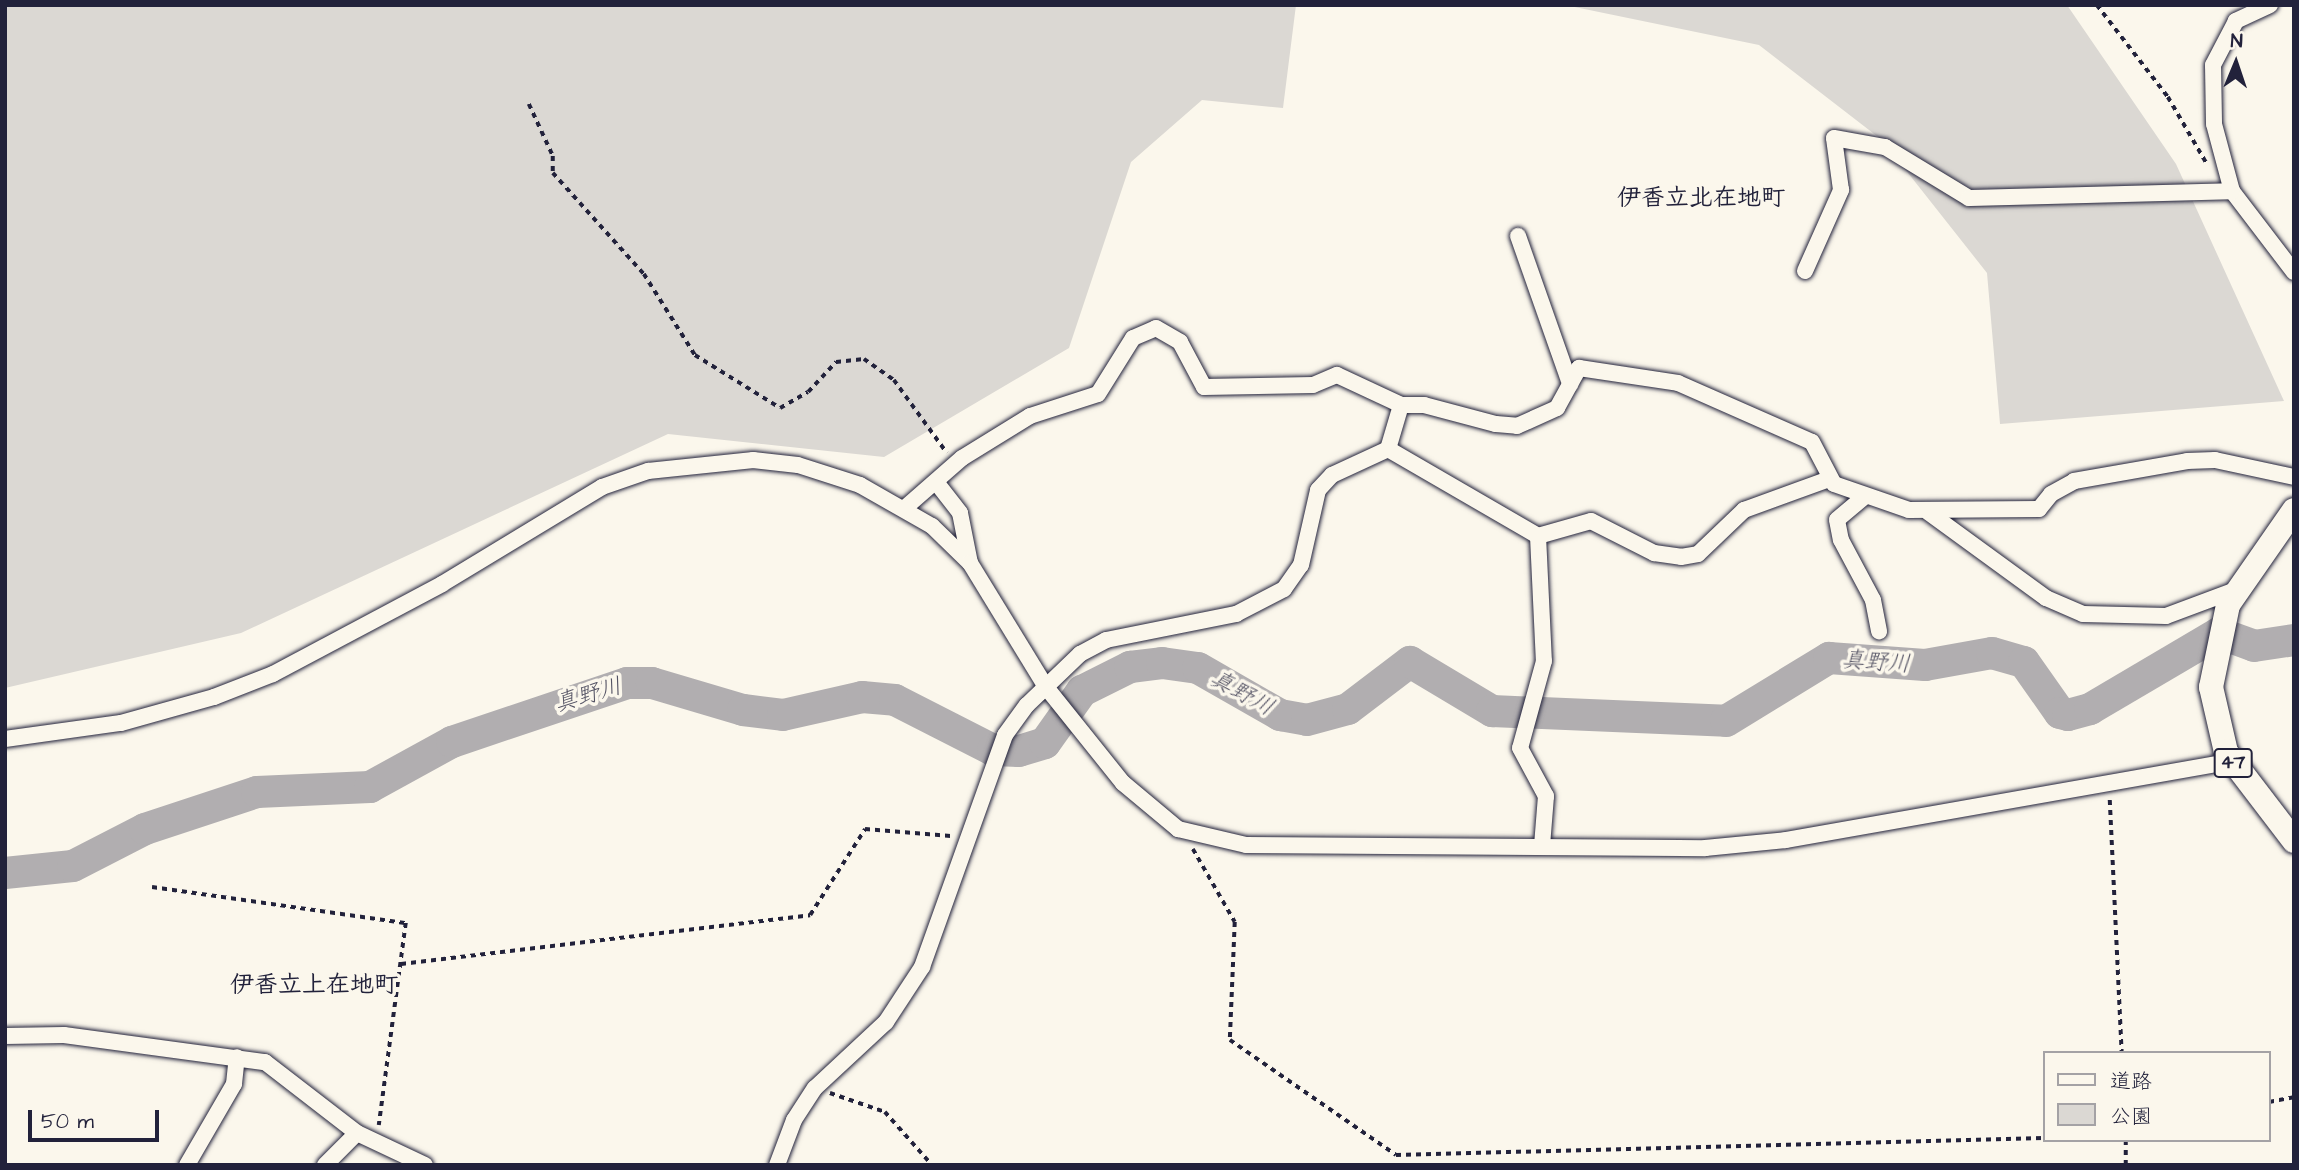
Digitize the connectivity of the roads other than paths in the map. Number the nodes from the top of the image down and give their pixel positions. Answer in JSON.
{"nodes":[{"id":1,"x":2270,"y":5,"type":"edge"},
{"id":2,"x":2232,"y":191,"type":"junction"},
{"id":3,"x":1518,"y":236,"type":"dead end"},
{"id":4,"x":1805,"y":271,"type":"dead end"},
{"id":5,"x":2294,"y":272,"type":"edge"},
{"id":6,"x":1570,"y":384,"type":"junction"},
{"id":7,"x":1401,"y":405,"type":"junction"},
{"id":8,"x":1388,"y":449,"type":"junction"},
{"id":9,"x":2294,"y":477,"type":"edge"},
{"id":10,"x":1829,"y":479,"type":"junction"},
{"id":11,"x":936,"y":482,"type":"junction"},
{"id":12,"x":1864,"y":497,"type":"junction"},
{"id":13,"x":906,"y":508,"type":"junction"},
{"id":14,"x":2294,"y":510,"type":"edge"},
{"id":15,"x":1928,"y":512,"type":"junction"},
{"id":16,"x":1538,"y":536,"type":"junction"},
{"id":17,"x":970,"y":563,"type":"junction"},
{"id":18,"x":2232,"y":597,"type":"junction"},
{"id":19,"x":1879,"y":631,"type":"dead end"},
{"id":20,"x":1046,"y":687,"type":"junction"},
{"id":21,"x":5,"y":739,"type":"edge"},
{"id":22,"x":2232,"y":761,"type":"junction"},
{"id":23,"x":2294,"y":841,"type":"edge"},
{"id":24,"x":1542,"y":846,"type":"junction"},
{"id":25,"x":5,"y":1036,"type":"edge"},
{"id":26,"x":237,"y":1056,"type":"junction"},
{"id":27,"x":357,"y":1133,"type":"junction"},
{"id":28,"x":187,"y":1165,"type":"edge"},
{"id":29,"x":325,"y":1165,"type":"edge"},
{"id":30,"x":425,"y":1165,"type":"edge"},
{"id":31,"x":777,"y":1165,"type":"edge"}],
"edges":[{"from":1,"to":2,"type":"street"},
{"from":2,"to":4,"type":"street"},
{"from":2,"to":5,"type":"street"},
{"from":3,"to":6,"type":"street"},
{"from":6,"to":7,"type":"street"},
{"from":6,"to":10,"type":"street"},
{"from":7,"to":8,"type":"street"},
{"from":7,"to":11,"type":"street"},
{"from":8,"to":16,"type":"street"},
{"from":8,"to":20,"type":"street"},
{"from":9,"to":15,"type":"street"},
{"from":10,"to":12,"type":"street"},
{"from":10,"to":16,"type":"street"},
{"from":11,"to":13,"type":"street"},
{"from":11,"to":17,"type":"street"},
{"from":12,"to":15,"type":"street"},
{"from":12,"to":19,"type":"street"},
{"from":13,"to":17,"type":"street"},
{"from":13,"to":21,"type":"street"},
{"from":14,"to":18,"type":"main road","number":"47"},
{"from":15,"to":18,"type":"street"},
{"from":16,"to":24,"type":"street"},
{"from":17,"to":20,"type":"street"},
{"from":18,"to":22,"type":"main road","number":"47"},
{"from":20,"to":24,"type":"street"},
{"from":20,"to":31,"type":"street"},
{"from":22,"to":23,"type":"main road","number":"47"},
{"from":22,"to":24,"type":"street"},
{"from":25,"to":26,"type":"street"},
{"from":26,"to":27,"type":"street"},
{"from":26,"to":28,"type":"street"},
{"from":27,"to":29,"type":"street"},
{"from":27,"to":30,"type":"street"}]}
